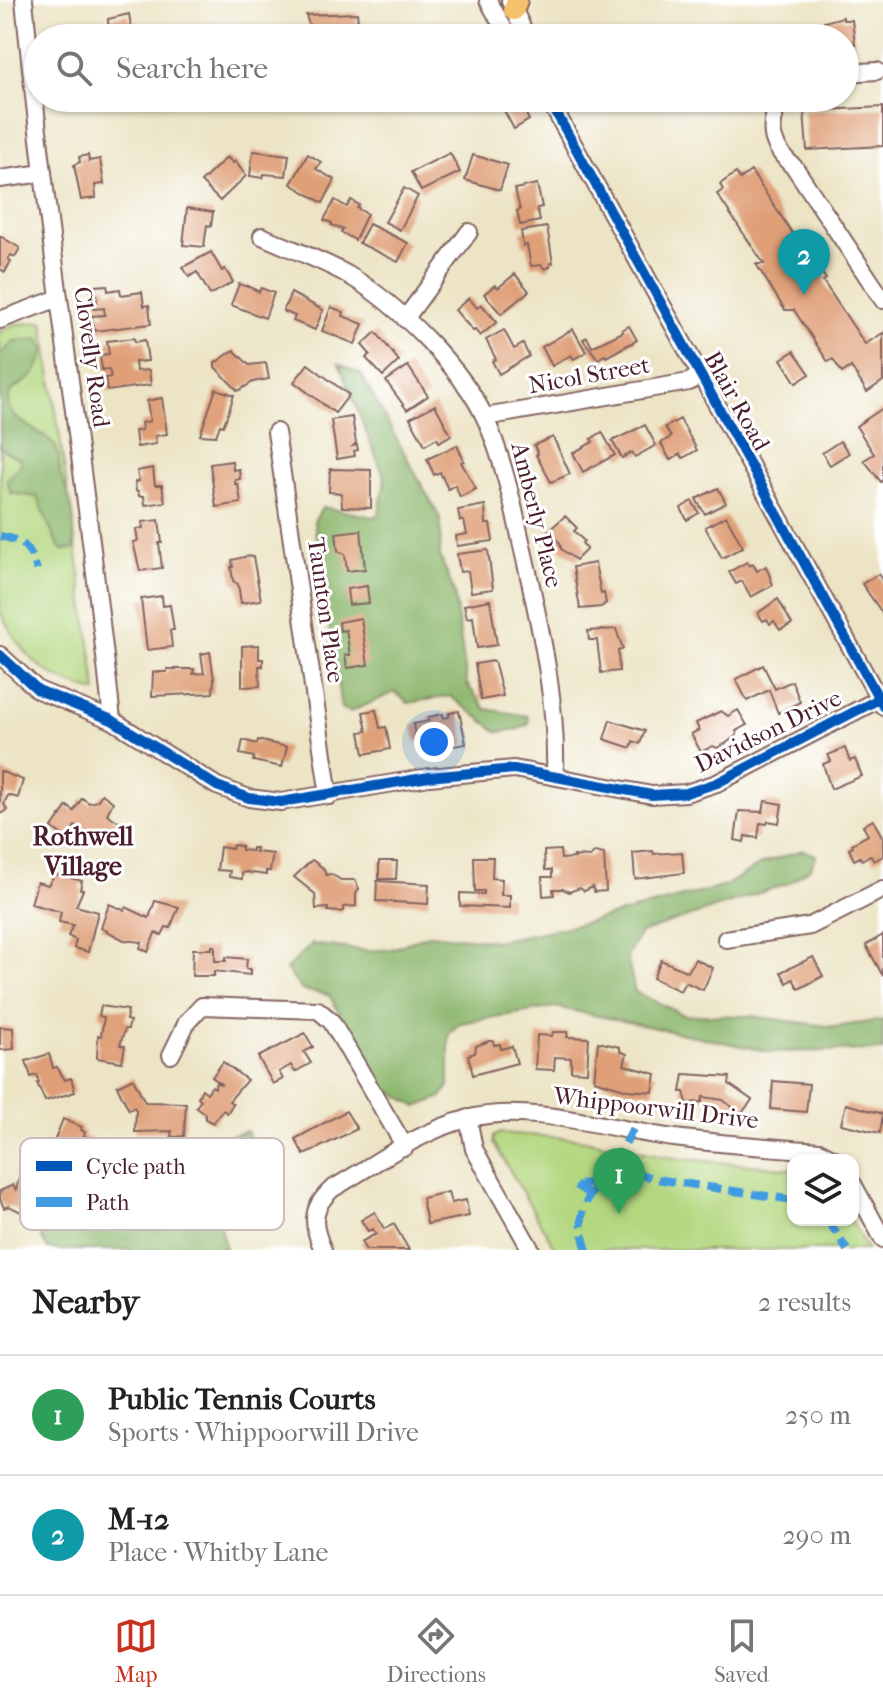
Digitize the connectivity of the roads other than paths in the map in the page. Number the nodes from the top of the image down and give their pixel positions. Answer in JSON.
{"nodes":[{"id":1,"x":24,"y":0,"type":"edge"},
{"id":2,"x":488,"y":0,"type":"edge"},
{"id":3,"x":514,"y":3,"type":"edge"},
{"id":4,"x":26,"y":24,"type":"edge"},
{"id":5,"x":501,"y":24,"type":"edge"},
{"id":6,"x":522,"y":24,"type":"edge"},
{"id":7,"x":877,"y":71,"type":"dead end"},
{"id":8,"x":859,"y":72,"type":"edge"},
{"id":9,"x":34,"y":112,"type":"edge"},
{"id":10,"x":558,"y":112,"type":"edge"},
{"id":11,"x":774,"y":112,"type":"edge"},
{"id":12,"x":43,"y":173,"type":"junction"},
{"id":13,"x":0,"y":179,"type":"edge"},
{"id":14,"x":469,"y":232,"type":"dead end"},
{"id":15,"x":262,"y":236,"type":"dead end"},
{"id":16,"x":59,"y":298,"type":"junction"},
{"id":17,"x":883,"y":300,"type":"edge"},
{"id":18,"x":405,"y":319,"type":"junction"},
{"id":19,"x":0,"y":320,"type":"edge"},
{"id":20,"x":700,"y":375,"type":"junction"},
{"id":21,"x":485,"y":417,"type":"junction"},
{"id":22,"x":276,"y":432,"type":"dead end"},
{"id":23,"x":0,"y":655,"type":"edge"},
{"id":24,"x":881,"y":702,"type":"edge"},
{"id":25,"x":112,"y":720,"type":"junction"},
{"id":26,"x":555,"y":775,"type":"junction"},
{"id":27,"x":329,"y":796,"type":"junction"},
{"id":28,"x":883,"y":889,"type":"edge"},
{"id":29,"x":726,"y":939,"type":"dead end"},
{"id":30,"x":171,"y":1055,"type":"dead end"},
{"id":31,"x":468,"y":1118,"type":"junction"},
{"id":32,"x":405,"y":1147,"type":"junction"},
{"id":33,"x":825,"y":1154,"type":"edge"},
{"id":34,"x":859,"y":1195,"type":"edge"},
{"id":35,"x":883,"y":1197,"type":"edge"},
{"id":36,"x":866,"y":1207,"type":"junction"},
{"id":37,"x":883,"y":1239,"type":"edge"},
{"id":38,"x":320,"y":1242,"type":"edge"},
{"id":39,"x":531,"y":1250,"type":"edge"}],
"edges":[{"from":1,"to":4,"type":"street","name":"Clovelly Road"},
{"from":2,"to":5,"type":"street"},
{"from":3,"to":6,"type":"street"},
{"from":7,"to":8,"type":"street"},
{"from":9,"to":12,"type":"street","name":"Clovelly Road"},
{"from":10,"to":20,"type":"street","name":"Blair Road"},
{"from":11,"to":17,"type":"street"},
{"from":12,"to":13,"type":"street"},
{"from":12,"to":16,"type":"street","name":"Clovelly Road"},
{"from":14,"to":18,"type":"street"},
{"from":15,"to":18,"type":"street","name":"Amberly Place"},
{"from":16,"to":19,"type":"street"},
{"from":16,"to":25,"type":"street","name":"Clovelly Road"},
{"from":18,"to":21,"type":"street","name":"Amberly Place"},
{"from":20,"to":21,"type":"street","name":"Nicol Street"},
{"from":20,"to":24,"type":"street","name":"Blair Road"},
{"from":21,"to":26,"type":"street","name":"Amberly Place"},
{"from":22,"to":27,"type":"street","name":"Taunton Place"},
{"from":23,"to":25,"type":"street","name":"Davidson Drive"},
{"from":24,"to":26,"type":"street","name":"Davidson Drive"},
{"from":25,"to":27,"type":"street","name":"Davidson Drive"},
{"from":26,"to":27,"type":"street","name":"Davidson Drive"},
{"from":28,"to":29,"type":"street"},
{"from":30,"to":32,"type":"street"},
{"from":31,"to":32,"type":"street","name":"Whippoorwill Drive"},
{"from":31,"to":33,"type":"street","name":"Whippoorwill Drive"},
{"from":31,"to":39,"type":"street"},
{"from":32,"to":38,"type":"street","name":"Whippoorwill Drive"},
{"from":34,"to":36,"type":"street"},
{"from":35,"to":36,"type":"street"},
{"from":36,"to":37,"type":"street"}]}
